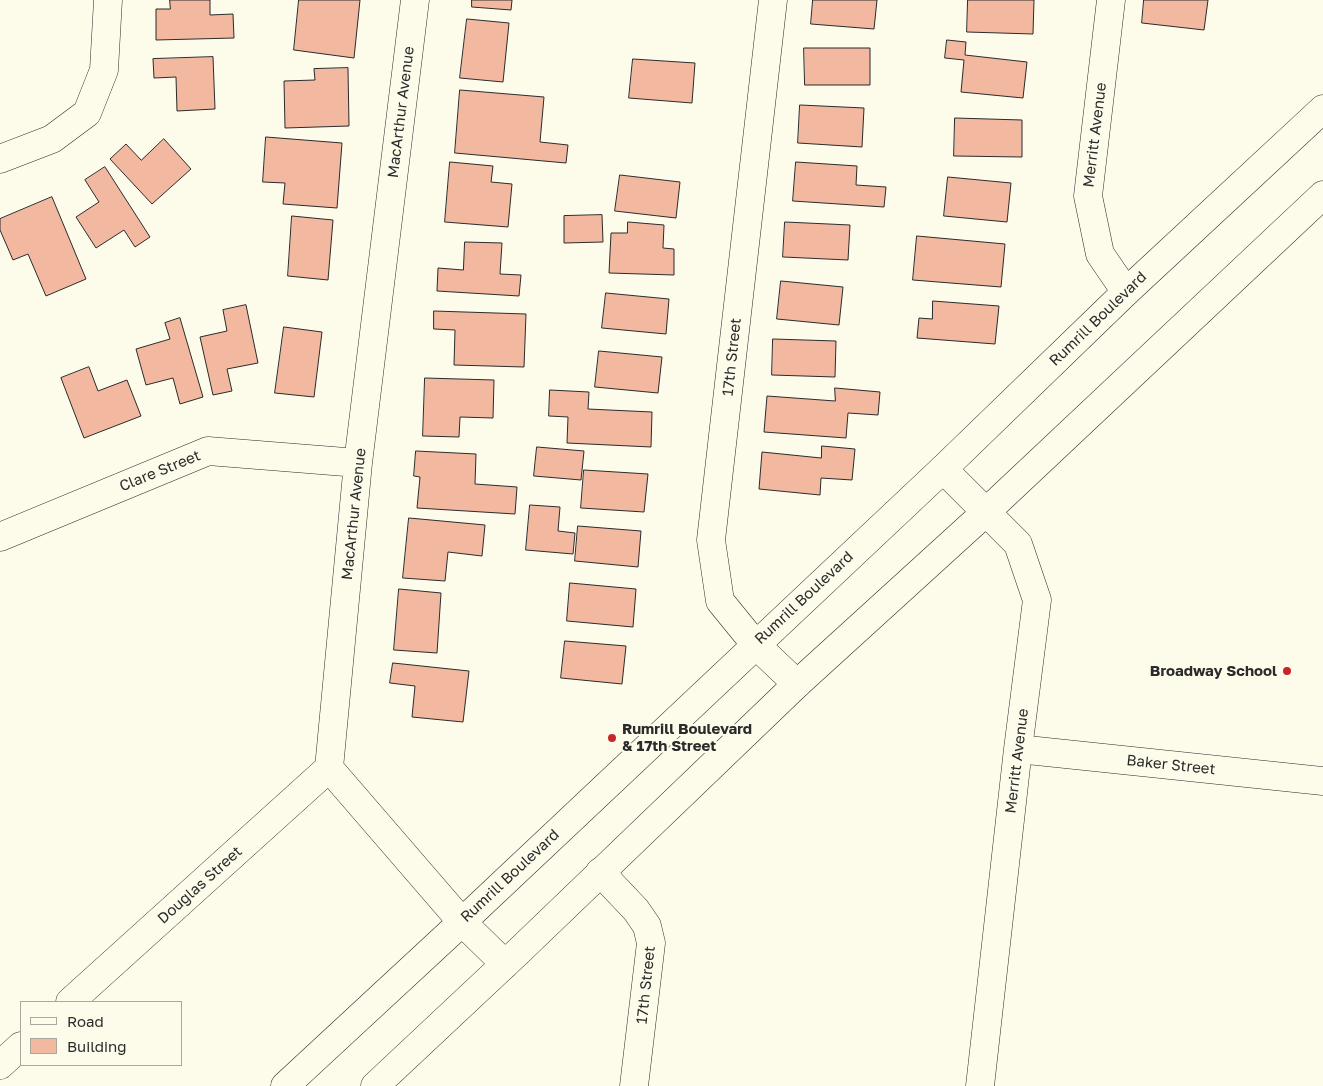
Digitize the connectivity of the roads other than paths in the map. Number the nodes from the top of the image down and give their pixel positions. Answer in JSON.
{"nodes":[{"id":1,"x":108,"y":0,"type":"edge"},
{"id":2,"x":414,"y":0,"type":"edge"},
{"id":3,"x":772,"y":0,"type":"edge"},
{"id":4,"x":1111,"y":0,"type":"edge"},
{"id":5,"x":1323,"y":109,"type":"edge"},
{"id":6,"x":0,"y":159,"type":"edge"},
{"id":7,"x":1323,"y":195,"type":"edge"},
{"id":8,"x":1126,"y":292,"type":"junction"},
{"id":9,"x":358,"y":463,"type":"junction"},
{"id":10,"x":943,"y":469,"type":"junction"},
{"id":11,"x":986,"y":512,"type":"junction"},
{"id":12,"x":0,"y":537,"type":"edge"},
{"id":13,"x":755,"y":644,"type":"junction"},
{"id":14,"x":797,"y":684,"type":"junction"},
{"id":15,"x":1018,"y":749,"type":"junction"},
{"id":16,"x":330,"y":768,"type":"junction"},
{"id":17,"x":1323,"y":781,"type":"edge"},
{"id":18,"x":600,"y":872,"type":"junction"},
{"id":19,"x":462,"y":922,"type":"junction"},
{"id":20,"x":505,"y":964,"type":"junction"},
{"id":21,"x":71,"y":1001,"type":"edge"},
{"id":22,"x":20,"y":1047,"type":"edge"},
{"id":23,"x":0,"y":1065,"type":"edge"},
{"id":24,"x":285,"y":1086,"type":"edge"},
{"id":25,"x":375,"y":1086,"type":"edge"},
{"id":26,"x":634,"y":1086,"type":"edge"},
{"id":27,"x":980,"y":1086,"type":"edge"}],
"edges":[{"from":1,"to":6,"type":"street"},
{"from":2,"to":9,"type":"street","name":"MacArthur Avenue"},
{"from":3,"to":13,"type":"street","name":"17th Street"},
{"from":4,"to":8,"type":"street","name":"Merritt Avenue"},
{"from":5,"to":8,"type":"street","name":"Rumrill Boulevard"},
{"from":7,"to":11,"type":"street"},
{"from":8,"to":10,"type":"street","name":"Rumrill Boulevard"},
{"from":9,"to":12,"type":"street","name":"Clare Street"},
{"from":9,"to":16,"type":"street","name":"MacArthur Avenue"},
{"from":10,"to":11,"type":"street","name":"Merritt Avenue"},
{"from":10,"to":13,"type":"street","name":"Rumrill Boulevard"},
{"from":11,"to":14,"type":"street"},
{"from":11,"to":15,"type":"street","name":"Merritt Avenue"},
{"from":13,"to":14,"type":"street","name":"17th Street"},
{"from":13,"to":19,"type":"street","name":"Rumrill Boulevard"},
{"from":14,"to":18,"type":"street"},
{"from":15,"to":17,"type":"street","name":"Baker Street"},
{"from":15,"to":27,"type":"street","name":"Merritt Avenue"},
{"from":16,"to":19,"type":"street"},
{"from":16,"to":21,"type":"street","name":"Douglas Street"},
{"from":18,"to":20,"type":"street"},
{"from":18,"to":26,"type":"street","name":"17th Street"},
{"from":19,"to":20,"type":"street"},
{"from":19,"to":24,"type":"street","name":"Rumrill Boulevard"},
{"from":20,"to":25,"type":"street"},
{"from":22,"to":23,"type":"street"}]}
